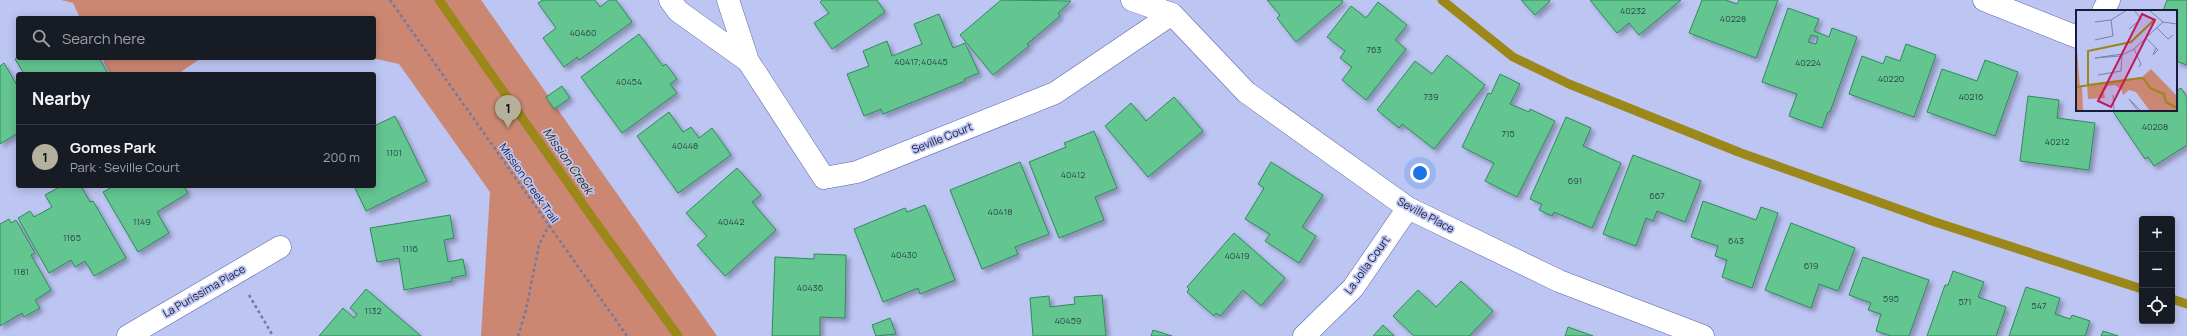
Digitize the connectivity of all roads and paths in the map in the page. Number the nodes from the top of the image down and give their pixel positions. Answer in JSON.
{"nodes":[{"id":1,"x":390,"y":0,"type":"edge"},
{"id":2,"x":670,"y":0,"type":"edge"},
{"id":3,"x":728,"y":0,"type":"edge"},
{"id":4,"x":1132,"y":0,"type":"edge"},
{"id":5,"x":1984,"y":0,"type":"edge"},
{"id":6,"x":2109,"y":0,"type":"edge"},
{"id":7,"x":1173,"y":7,"type":"edge"},
{"id":8,"x":2104,"y":10,"type":"edge"},
{"id":9,"x":2076,"y":37,"type":"edge"},
{"id":10,"x":748,"y":61,"type":"junction"},
{"id":11,"x":1408,"y":208,"type":"junction"},
{"id":12,"x":549,"y":225,"type":"junction"},
{"id":13,"x":280,"y":247,"type":"dead end"},
{"id":14,"x":236,"y":273,"type":"junction"},
{"id":15,"x":128,"y":336,"type":"edge"},
{"id":16,"x":273,"y":336,"type":"edge"},
{"id":17,"x":518,"y":336,"type":"edge"},
{"id":18,"x":627,"y":336,"type":"edge"},
{"id":19,"x":1304,"y":336,"type":"edge"},
{"id":20,"x":1703,"y":336,"type":"edge"}],
"edges":[{"from":1,"to":12,"type":"path","name":"Mission Creek Trail"},
{"from":2,"to":10,"type":"street","name":"Seville Court"},
{"from":3,"to":10,"type":"street","name":"Seville Court"},
{"from":4,"to":7,"type":"street","name":"Seville Place"},
{"from":5,"to":9,"type":"street"},
{"from":6,"to":8,"type":"street"},
{"from":7,"to":10,"type":"street","name":"Seville Court"},
{"from":7,"to":11,"type":"street","name":"Seville Place"},
{"from":11,"to":19,"type":"street","name":"La Jolla Court"},
{"from":11,"to":20,"type":"street","name":"Seville Place"},
{"from":12,"to":17,"type":"path"},
{"from":12,"to":18,"type":"path","name":"Mission Creek Trail"},
{"from":13,"to":14,"type":"street","name":"La Purissima Place"},
{"from":14,"to":15,"type":"street","name":"La Purissima Place"},
{"from":14,"to":16,"type":"path"}]}
